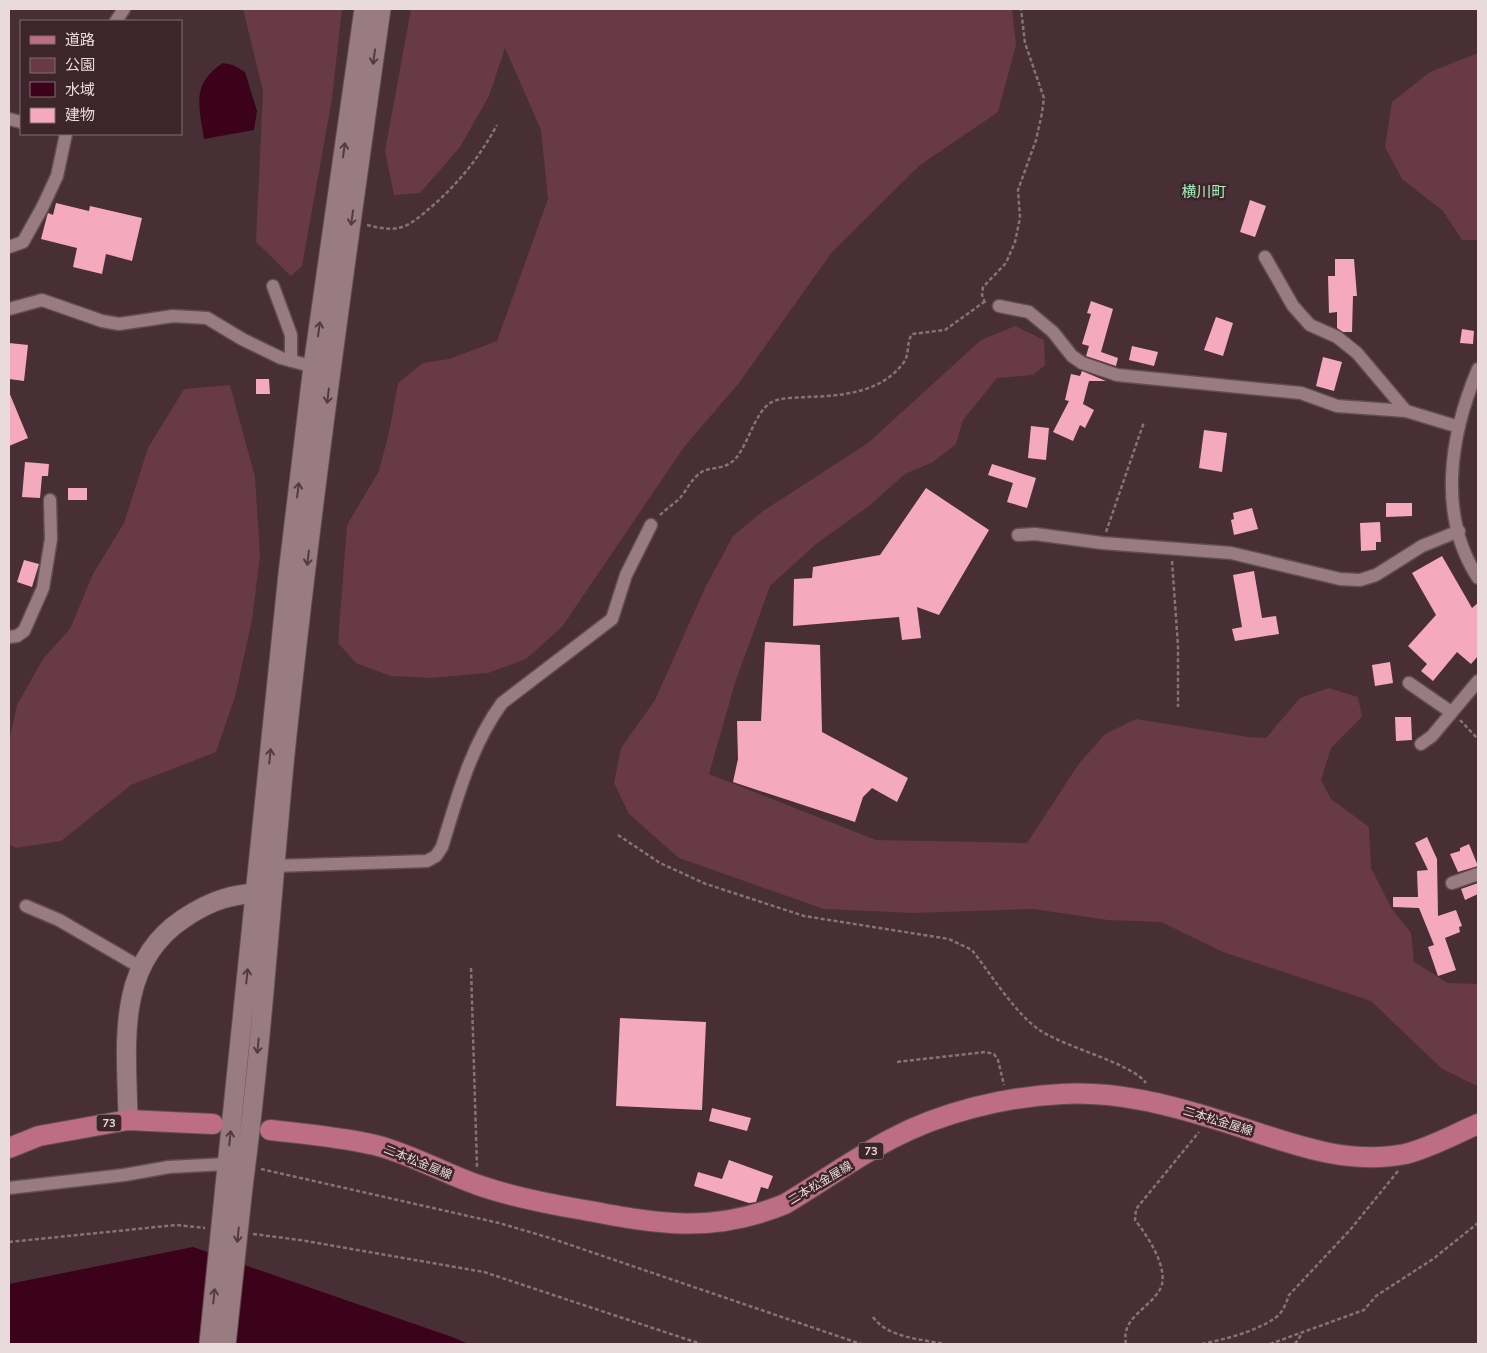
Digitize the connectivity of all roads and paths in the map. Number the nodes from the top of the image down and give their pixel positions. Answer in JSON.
{"nodes":[{"id":1,"x":124,"y":9,"type":"edge"},
{"id":2,"x":364,"y":9,"type":"edge"},
{"id":3,"x":381,"y":9,"type":"edge"},
{"id":4,"x":1021,"y":9,"type":"edge"},
{"id":5,"x":117,"y":20,"type":"edge"},
{"id":6,"x":497,"y":125,"type":"dead end"},
{"id":7,"x":64,"y":135,"type":"edge"},
{"id":8,"x":351,"y":223,"type":"junction"},
{"id":9,"x":9,"y":247,"type":"edge"},
{"id":10,"x":1265,"y":257,"type":"dead end"},
{"id":11,"x":273,"y":286,"type":"dead end"},
{"id":12,"x":984,"y":302,"type":"junction"},
{"id":13,"x":999,"y":306,"type":"joint"},
{"id":14,"x":9,"y":308,"type":"edge"},
{"id":15,"x":291,"y":361,"type":"junction"},
{"id":16,"x":322,"y":369,"type":"junction"},
{"id":17,"x":1478,"y":369,"type":"edge"},
{"id":18,"x":1406,"y":411,"type":"junction"},
{"id":19,"x":1144,"y":422,"type":"dead end"},
{"id":20,"x":1459,"y":427,"type":"junction"},
{"id":21,"x":50,"y":500,"type":"dead end"},
{"id":22,"x":651,"y":525,"type":"joint"},
{"id":23,"x":1459,"y":531,"type":"junction"},
{"id":24,"x":1018,"y":535,"type":"dead end"},
{"id":25,"x":1102,"y":543,"type":"junction"},
{"id":26,"x":1171,"y":548,"type":"junction"},
{"id":27,"x":1478,"y":578,"type":"edge"},
{"id":28,"x":9,"y":637,"type":"edge"},
{"id":29,"x":1478,"y":681,"type":"edge"},
{"id":30,"x":1409,"y":683,"type":"dead end"},
{"id":31,"x":1178,"y":707,"type":"dead end"},
{"id":32,"x":1451,"y":712,"type":"junction"},
{"id":33,"x":1478,"y":739,"type":"edge"},
{"id":34,"x":1421,"y":744,"type":"dead end"},
{"id":35,"x":618,"y":835,"type":"dead end"},
{"id":36,"x":274,"y":866,"type":"junction"},
{"id":37,"x":1478,"y":874,"type":"edge"},
{"id":38,"x":1452,"y":883,"type":"dead end"},
{"id":39,"x":264,"y":892,"type":"junction"},
{"id":40,"x":26,"y":906,"type":"dead end"},
{"id":41,"x":140,"y":967,"type":"junction"},
{"id":42,"x":471,"y":968,"type":"dead end"},
{"id":43,"x":897,"y":1062,"type":"dead end"},
{"id":44,"x":1008,"y":1101,"type":"junction"},
{"id":45,"x":1154,"y":1102,"type":"junction"},
{"id":46,"x":1217,"y":1119,"type":"junction"},
{"id":47,"x":128,"y":1120,"type":"junction"},
{"id":48,"x":213,"y":1124,"type":"dead end"},
{"id":49,"x":1478,"y":1124,"type":"edge"},
{"id":50,"x":270,"y":1130,"type":"dead end"},
{"id":51,"x":9,"y":1148,"type":"edge"},
{"id":52,"x":1405,"y":1154,"type":"junction"},
{"id":53,"x":228,"y":1164,"type":"junction"},
{"id":54,"x":246,"y":1167,"type":"junction"},
{"id":55,"x":477,"y":1185,"type":"junction"},
{"id":56,"x":234,"y":1186,"type":"junction"},
{"id":57,"x":9,"y":1188,"type":"edge"},
{"id":58,"x":1478,"y":1223,"type":"edge"},
{"id":59,"x":215,"y":1230,"type":"dead end"},
{"id":60,"x":253,"y":1234,"type":"dead end"},
{"id":61,"x":9,"y":1242,"type":"edge"},
{"id":62,"x":873,"y":1318,"type":"dead end"},
{"id":63,"x":1302,"y":1334,"type":"junction"},
{"id":64,"x":209,"y":1344,"type":"edge"},
{"id":65,"x":226,"y":1344,"type":"edge"},
{"id":66,"x":702,"y":1344,"type":"edge"},
{"id":67,"x":861,"y":1344,"type":"edge"},
{"id":68,"x":944,"y":1344,"type":"edge"},
{"id":69,"x":1126,"y":1344,"type":"edge"},
{"id":70,"x":1202,"y":1344,"type":"edge"},
{"id":71,"x":1270,"y":1344,"type":"edge"},
{"id":72,"x":1295,"y":1344,"type":"edge"}],
"edges":[{"from":1,"to":5,"type":"street"},
{"from":16,"to":2,"type":"street","one_way":true},
{"from":3,"to":8,"type":"street","one_way":true},
{"from":4,"to":12,"type":"path"},
{"from":6,"to":8,"type":"path"},
{"from":7,"to":9,"type":"street"},
{"from":8,"to":16,"type":"street"},
{"from":10,"to":18,"type":"street"},
{"from":11,"to":15,"type":"street"},
{"from":12,"to":13,"type":"path"},
{"from":12,"to":22,"type":"path"},
{"from":13,"to":18,"type":"street"},
{"from":14,"to":15,"type":"street"},
{"from":15,"to":16,"type":"street"},
{"from":16,"to":36,"type":"street","one_way":true},
{"from":39,"to":16,"type":"street","one_way":true},
{"from":17,"to":20,"type":"street"},
{"from":18,"to":20,"type":"street"},
{"from":19,"to":25,"type":"path"},
{"from":20,"to":23,"type":"street"},
{"from":21,"to":28,"type":"street"},
{"from":22,"to":36,"type":"street"},
{"from":23,"to":26,"type":"street"},
{"from":23,"to":27,"type":"street"},
{"from":24,"to":25,"type":"street"},
{"from":25,"to":26,"type":"street"},
{"from":26,"to":31,"type":"path"},
{"from":29,"to":32,"type":"street"},
{"from":30,"to":32,"type":"street"},
{"from":32,"to":33,"type":"path"},
{"from":32,"to":34,"type":"street"},
{"from":35,"to":45,"type":"path"},
{"from":36,"to":39,"type":"street"},
{"from":37,"to":38,"type":"street"},
{"from":39,"to":41,"type":"street"},
{"from":53,"to":39,"type":"street","one_way":true},
{"from":39,"to":54,"type":"street","one_way":true},
{"from":40,"to":41,"type":"street"},
{"from":41,"to":47,"type":"street"},
{"from":42,"to":55,"type":"path"},
{"from":43,"to":44,"type":"path"},
{"from":44,"to":45,"type":"main road","name":"二本松金屋線","number":"73"},
{"from":44,"to":55,"type":"main road","name":"二本松金屋線","number":"73"},
{"from":45,"to":46,"type":"main road","name":"二本松金屋線","number":"73"},
{"from":46,"to":52,"type":"main road","name":"二本松金屋線","number":"73"},
{"from":46,"to":69,"type":"path"},
{"from":47,"to":48,"type":"main road","number":"73"},
{"from":47,"to":51,"type":"main road","number":"73"},
{"from":49,"to":52,"type":"main road","name":"二本松金屋線","number":"73"},
{"from":50,"to":55,"type":"main road","name":"二本松金屋線","number":"73"},
{"from":52,"to":70,"type":"path"},
{"from":53,"to":56,"type":"street"},
{"from":53,"to":57,"type":"street"},
{"from":54,"to":56,"type":"street"},
{"from":54,"to":67,"type":"path"},
{"from":64,"to":56,"type":"street","one_way":true,"bridge":true},
{"from":56,"to":65,"type":"street","one_way":true,"bridge":true},
{"from":58,"to":63,"type":"path"},
{"from":59,"to":61,"type":"path"},
{"from":60,"to":66,"type":"path"},
{"from":62,"to":68,"type":"path"},
{"from":63,"to":71,"type":"path"},
{"from":63,"to":72,"type":"path"}]}
